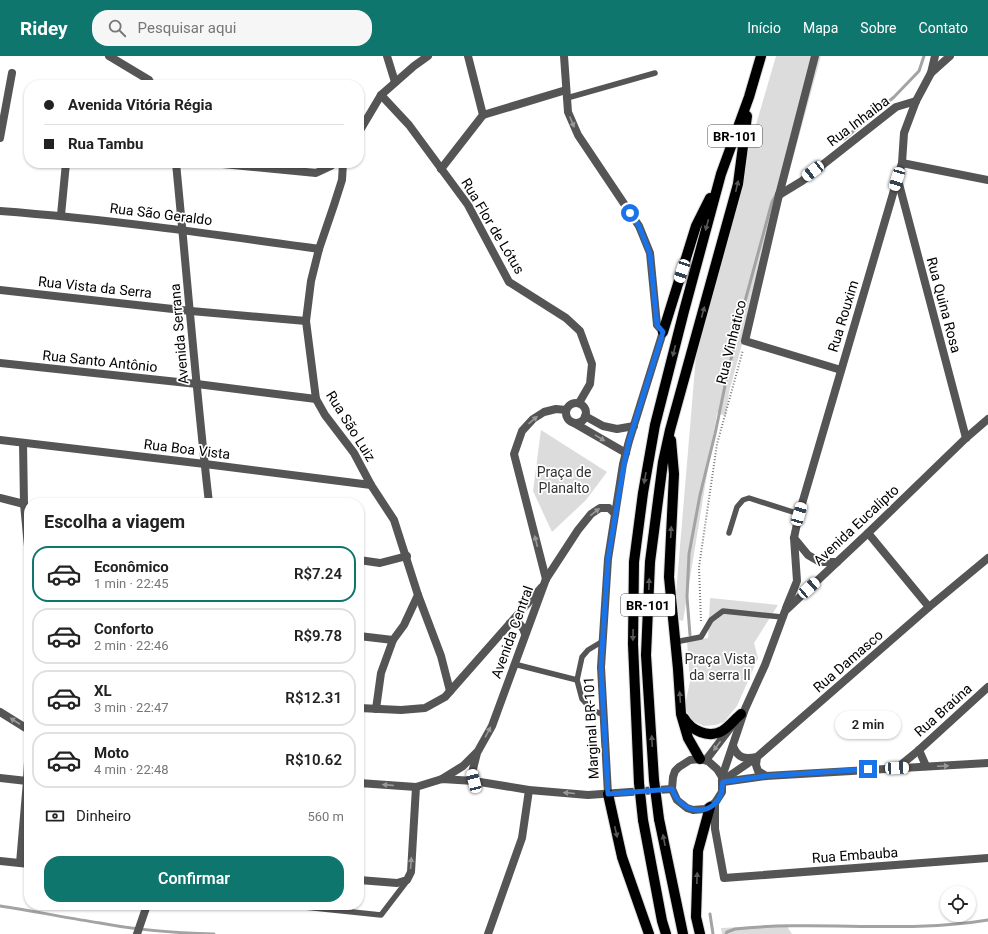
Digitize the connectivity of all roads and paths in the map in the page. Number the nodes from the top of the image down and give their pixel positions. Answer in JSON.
{"nodes":[{"id":1,"x":109,"y":56,"type":"edge"},
{"id":2,"x":387,"y":56,"type":"edge"},
{"id":3,"x":428,"y":56,"type":"edge"},
{"id":4,"x":468,"y":56,"type":"edge"},
{"id":5,"x":564,"y":56,"type":"edge"},
{"id":6,"x":760,"y":56,"type":"edge"},
{"id":7,"x":815,"y":56,"type":"edge"},
{"id":8,"x":935,"y":56,"type":"edge"},
{"id":9,"x":950,"y":56,"type":"edge"},
{"id":10,"x":655,"y":73,"type":"dead end"},
{"id":11,"x":931,"y":73,"type":"junction"},
{"id":12,"x":12,"y":74,"type":"dead end"},
{"id":13,"x":149,"y":80,"type":"edge"},
{"id":14,"x":395,"y":82,"type":"junction"},
{"id":15,"x":567,"y":94,"type":"junction"},
{"id":16,"x":381,"y":95,"type":"junction"},
{"id":17,"x":749,"y":97,"type":"junction"},
{"id":18,"x":916,"y":101,"type":"junction"},
{"id":19,"x":483,"y":115,"type":"junction"},
{"id":20,"x":364,"y":124,"type":"edge"},
{"id":21,"x":0,"y":138,"type":"edge"},
{"id":22,"x":902,"y":163,"type":"junction"},
{"id":23,"x":66,"y":168,"type":"edge"},
{"id":24,"x":177,"y":168,"type":"edge"},
{"id":25,"x":264,"y":168,"type":"edge"},
{"id":26,"x":327,"y":168,"type":"edge"},
{"id":27,"x":342,"y":168,"type":"edge"},
{"id":28,"x":441,"y":168,"type":"junction"},
{"id":29,"x":721,"y":174,"type":"junction"},
{"id":30,"x":897,"y":179,"type":"junction"},
{"id":31,"x":988,"y":180,"type":"edge"},
{"id":32,"x":779,"y":195,"type":"junction"},
{"id":33,"x":0,"y":211,"type":"edge"},
{"id":34,"x":61,"y":215,"type":"junction"},
{"id":35,"x":183,"y":230,"type":"junction"},
{"id":36,"x":319,"y":249,"type":"junction"},
{"id":37,"x":0,"y":290,"type":"edge"},
{"id":38,"x":191,"y":311,"type":"junction"},
{"id":39,"x":306,"y":321,"type":"junction"},
{"id":40,"x":663,"y":332,"type":"junction"},
{"id":41,"x":745,"y":341,"type":"junction"},
{"id":42,"x":0,"y":363,"type":"edge"},
{"id":43,"x":840,"y":370,"type":"junction"},
{"id":44,"x":197,"y":384,"type":"junction"},
{"id":45,"x":316,"y":399,"type":"junction"},
{"id":46,"x":579,"y":403,"type":"junction"},
{"id":47,"x":566,"y":410,"type":"junction"},
{"id":48,"x":585,"y":416,"type":"junction"},
{"id":49,"x":988,"y":419,"type":"edge"},
{"id":50,"x":574,"y":423,"type":"junction"},
{"id":51,"x":634,"y":426,"type":"junction"},
{"id":52,"x":670,"y":430,"type":"junction"},
{"id":53,"x":966,"y":438,"type":"junction"},
{"id":54,"x":0,"y":440,"type":"edge"},
{"id":55,"x":23,"y":443,"type":"junction"},
{"id":56,"x":626,"y":453,"type":"junction"},
{"id":57,"x":205,"y":464,"type":"junction"},
{"id":58,"x":371,"y":485,"type":"junction"},
{"id":59,"x":0,"y":498,"type":"edge"},
{"id":60,"x":208,"y":498,"type":"edge"},
{"id":61,"x":24,"y":504,"type":"joint"},
{"id":62,"x":615,"y":514,"type":"junction"},
{"id":63,"x":799,"y":514,"type":"junction"},
{"id":64,"x":729,"y":533,"type":"dead end"},
{"id":65,"x":868,"y":533,"type":"junction"},
{"id":66,"x":794,"y":538,"type":"junction"},
{"id":67,"x":407,"y":556,"type":"junction"},
{"id":68,"x":988,"y":558,"type":"edge"},
{"id":69,"x":364,"y":560,"type":"edge"},
{"id":70,"x":837,"y":562,"type":"junction"},
{"id":71,"x":546,"y":579,"type":"junction"},
{"id":72,"x":542,"y":588,"type":"junction"},
{"id":73,"x":418,"y":595,"type":"junction"},
{"id":74,"x":929,"y":607,"type":"junction"},
{"id":75,"x":784,"y":614,"type":"junction"},
{"id":76,"x":510,"y":623,"type":"junction"},
{"id":77,"x":525,"y":634,"type":"junction"},
{"id":78,"x":364,"y":637,"type":"edge"},
{"id":79,"x":701,"y":637,"type":"junction"},
{"id":80,"x":393,"y":640,"type":"junction"},
{"id":81,"x":603,"y":641,"type":"junction"},
{"id":82,"x":675,"y":642,"type":"junction"},
{"id":83,"x":514,"y":664,"type":"junction"},
{"id":84,"x":577,"y":680,"type":"junction"},
{"id":85,"x":988,"y":687,"type":"edge"},
{"id":86,"x":450,"y":691,"type":"junction"},
{"id":87,"x":364,"y":708,"type":"edge"},
{"id":88,"x":376,"y":709,"type":"junction"},
{"id":89,"x":743,"y":711,"type":"junction"},
{"id":90,"x":0,"y":712,"type":"edge"},
{"id":91,"x":603,"y":714,"type":"junction"},
{"id":92,"x":681,"y":714,"type":"junction"},
{"id":93,"x":24,"y":727,"type":"edge"},
{"id":94,"x":733,"y":746,"type":"junction"},
{"id":95,"x":919,"y":750,"type":"junction"},
{"id":96,"x":478,"y":751,"type":"junction"},
{"id":97,"x":757,"y":757,"type":"junction"},
{"id":98,"x":703,"y":760,"type":"junction"},
{"id":99,"x":988,"y":763,"type":"edge"},
{"id":100,"x":926,"y":766,"type":"junction"},
{"id":101,"x":897,"y":768,"type":"junction"},
{"id":102,"x":766,"y":776,"type":"junction"},
{"id":103,"x":0,"y":778,"type":"edge"},
{"id":104,"x":442,"y":779,"type":"junction"},
{"id":105,"x":722,"y":780,"type":"junction"},
{"id":106,"x":24,"y":781,"type":"edge"},
{"id":107,"x":474,"y":781,"type":"junction"},
{"id":108,"x":364,"y":783,"type":"edge"},
{"id":109,"x":416,"y":788,"type":"junction"},
{"id":110,"x":672,"y":789,"type":"junction"},
{"id":111,"x":529,"y":790,"type":"junction"},
{"id":112,"x":608,"y":794,"type":"junction"},
{"id":113,"x":713,"y":805,"type":"junction"},
{"id":114,"x":24,"y":816,"type":"edge"},
{"id":115,"x":988,"y":858,"type":"edge"},
{"id":116,"x":0,"y":861,"type":"edge"},
{"id":117,"x":20,"y":863,"type":"junction"},
{"id":118,"x":24,"y":863,"type":"edge"},
{"id":119,"x":364,"y":880,"type":"edge"},
{"id":120,"x":407,"y":880,"type":"junction"},
{"id":121,"x":146,"y":910,"type":"edge"},
{"id":122,"x":329,"y":910,"type":"edge"},
{"id":123,"x":647,"y":929,"type":"edge"},
{"id":124,"x":138,"y":933,"type":"edge"},
{"id":125,"x":488,"y":934,"type":"edge"},
{"id":126,"x":666,"y":934,"type":"edge"},
{"id":127,"x":683,"y":934,"type":"edge"},
{"id":128,"x":700,"y":934,"type":"edge"}],
"edges":[{"from":1,"to":13,"type":"street"},
{"from":2,"to":14,"type":"street"},
{"from":3,"to":14,"type":"street"},
{"from":4,"to":19,"type":"street"},
{"from":5,"to":15,"type":"street"},
{"from":6,"to":17,"type":"main road","number":"BR-101"},
{"from":7,"to":32,"type":"street","name":"Rua Vinhatico"},
{"from":8,"to":11,"type":"street"},
{"from":9,"to":11,"type":"street"},
{"from":10,"to":15,"type":"lane"},
{"from":11,"to":18,"type":"street","name":"Rua Rouxim"},
{"from":12,"to":21,"type":"street"},
{"from":14,"to":16,"type":"street"},
{"from":15,"to":19,"type":"street"},
{"from":15,"to":40,"type":"street","one_way":true},
{"from":16,"to":20,"type":"street"},
{"from":16,"to":28,"type":"street","name":"Rua Flor de Lótus"},
{"from":17,"to":29,"type":"main road","number":"BR-101"},
{"from":52,"to":17,"type":"main road","number":"BR-101","one_way":true},
{"from":18,"to":22,"type":"street","name":"Rua Rouxim"},
{"from":18,"to":32,"type":"street","name":"Rua Inhaiba"},
{"from":19,"to":28,"type":"street"},
{"from":22,"to":30,"type":"street","name":"Rua Rouxim"},
{"from":22,"to":31,"type":"street"},
{"from":23,"to":34,"type":"street"},
{"from":24,"to":35,"type":"street","name":"Avenida Serrana"},
{"from":25,"to":26,"type":"street"},
{"from":27,"to":36,"type":"street","name":"Rua São Luiz"},
{"from":28,"to":46,"type":"street","name":"Rua Flor de Lótus"},
{"from":29,"to":40,"type":"main road"},
{"from":29,"to":126,"type":"main road","number":"BR-101","one_way":true,"bridge":true},
{"from":30,"to":43,"type":"street","name":"Rua Rouxim"},
{"from":30,"to":53,"type":"street","name":"Rua Quina Rosa"},
{"from":32,"to":41,"type":"street","name":"Rua Vinhatico"},
{"from":33,"to":34,"type":"street","name":"Rua São Geraldo"},
{"from":34,"to":35,"type":"street","name":"Rua São Geraldo"},
{"from":35,"to":36,"type":"street","name":"Rua São Geraldo"},
{"from":35,"to":38,"type":"street","name":"Avenida Serrana"},
{"from":36,"to":39,"type":"street","name":"Rua São Luiz"},
{"from":37,"to":38,"type":"street","name":"Rua Vista da Serra"},
{"from":38,"to":39,"type":"street","name":"Rua Vista da Serra"},
{"from":38,"to":44,"type":"street","name":"Avenida Serrana"},
{"from":39,"to":45,"type":"street","name":"Rua São Luiz"},
{"from":40,"to":51,"type":"street","name":"Marginal BR-101"},
{"from":41,"to":43,"type":"street"},
{"from":41,"to":79,"type":"path","name":"Rua Vinhatico"},
{"from":42,"to":44,"type":"street","name":"Rua Santo Antônio"},
{"from":43,"to":63,"type":"street","name":"Rua Rouxim"},
{"from":44,"to":45,"type":"street","name":"Rua Santo Antônio"},
{"from":44,"to":57,"type":"street","name":"Avenida Serrana"},
{"from":45,"to":58,"type":"street","name":"Rua São Luiz"},
{"from":46,"to":47,"type":"street"},
{"from":46,"to":48,"type":"street"},
{"from":47,"to":50,"type":"street"},
{"from":71,"to":47,"type":"street","one_way":true},
{"from":48,"to":50,"type":"street"},
{"from":48,"to":51,"type":"street"},
{"from":49,"to":53,"type":"street","name":"Avenida Eucalipto"},
{"from":50,"to":56,"type":"street","one_way":true},
{"from":51,"to":56,"type":"street","name":"Marginal BR-101"},
{"from":82,"to":52,"type":"main road","one_way":true},
{"from":127,"to":52,"type":"main road","number":"BR-101","one_way":true,"bridge":true},
{"from":53,"to":65,"type":"street","name":"Avenida Eucalipto"},
{"from":54,"to":55,"type":"street","name":"Rua Boa Vista"},
{"from":55,"to":57,"type":"street","name":"Rua Boa Vista"},
{"from":55,"to":61,"type":"street"},
{"from":56,"to":62,"type":"street","name":"Marginal BR-101"},
{"from":57,"to":58,"type":"street","name":"Rua Boa Vista"},
{"from":57,"to":60,"type":"street","name":"Avenida Serrana"},
{"from":58,"to":67,"type":"street","name":"Rua São Luiz"},
{"from":59,"to":61,"type":"street"},
{"from":71,"to":62,"type":"street","name":"Avenida Central","one_way":true},
{"from":62,"to":81,"type":"street","name":"Marginal BR-101"},
{"from":63,"to":64,"type":"lane"},
{"from":63,"to":66,"type":"street","name":"Rua Rouxim"},
{"from":65,"to":70,"type":"street","name":"Avenida Eucalipto"},
{"from":65,"to":74,"type":"street"},
{"from":66,"to":70,"type":"street"},
{"from":66,"to":75,"type":"street","name":"Rua Rouxim"},
{"from":67,"to":69,"type":"street"},
{"from":67,"to":73,"type":"street","name":"Rua São Luiz"},
{"from":68,"to":74,"type":"street","name":"Rua Damasco"},
{"from":70,"to":75,"type":"street","name":"Avenida Eucalipto"},
{"from":71,"to":72,"type":"street","name":"Avenida Central"},
{"from":72,"to":76,"type":"street"},
{"from":72,"to":77,"type":"street","name":"Avenida Central"},
{"from":73,"to":80,"type":"street"},
{"from":73,"to":86,"type":"street","name":"Rua São Luiz"},
{"from":74,"to":97,"type":"street","name":"Rua Damasco"},
{"from":75,"to":79,"type":"lane"},
{"from":75,"to":89,"type":"street","name":"Avenida Eucalipto"},
{"from":76,"to":77,"type":"street"},
{"from":76,"to":86,"type":"street"},
{"from":77,"to":83,"type":"street","name":"Avenida Central"},
{"from":78,"to":80,"type":"street"},
{"from":79,"to":82,"type":"lane"},
{"from":80,"to":88,"type":"street"},
{"from":81,"to":84,"type":"lane"},
{"from":81,"to":91,"type":"street","name":"Marginal BR-101"},
{"from":92,"to":82,"type":"main road","one_way":true},
{"from":83,"to":84,"type":"lane"},
{"from":96,"to":83,"type":"street","name":"Avenida Central","one_way":true},
{"from":84,"to":91,"type":"lane"},
{"from":85,"to":95,"type":"street","name":"Rua Braúna"},
{"from":86,"to":88,"type":"street"},
{"from":87,"to":88,"type":"street"},
{"from":89,"to":92,"type":"main road"},
{"from":89,"to":94,"type":"street","name":"Avenida Eucalipto"},
{"from":89,"to":98,"type":"street","name":"Avenida Eucalipto","one_way":true},
{"from":93,"to":90,"type":"street","one_way":true},
{"from":91,"to":112,"type":"street","name":"Marginal BR-101"},
{"from":92,"to":98,"type":"main road"},
{"from":94,"to":97,"type":"street"},
{"from":94,"to":105,"type":"street","name":"Avenida Eucalipto"},
{"from":95,"to":100,"type":"street"},
{"from":95,"to":101,"type":"street","name":"Rua Braúna"},
{"from":96,"to":104,"type":"street","name":"Avenida Central"},
{"from":96,"to":107,"type":"street"},
{"from":97,"to":102,"type":"street"},
{"from":97,"to":105,"type":"street","name":"Rua Damasco"},
{"from":98,"to":105,"type":"street"},
{"from":98,"to":110,"type":"street"},
{"from":100,"to":99,"type":"street","one_way":true},
{"from":100,"to":101,"type":"street"},
{"from":101,"to":102,"type":"street"},
{"from":102,"to":105,"type":"street"},
{"from":103,"to":106,"type":"street"},
{"from":104,"to":107,"type":"street"},
{"from":104,"to":109,"type":"street"},
{"from":105,"to":113,"type":"street"},
{"from":107,"to":111,"type":"street"},
{"from":109,"to":108,"type":"street","one_way":true},
{"from":120,"to":109,"type":"street","one_way":true},
{"from":110,"to":112,"type":"street"},
{"from":110,"to":113,"type":"street"},
{"from":112,"to":111,"type":"street","one_way":true},
{"from":111,"to":125,"type":"street"},
{"from":112,"to":123,"type":"main road","one_way":true},
{"from":113,"to":115,"type":"street","name":"Rua Embauba"},
{"from":128,"to":113,"type":"main road","one_way":true},
{"from":114,"to":117,"type":"street"},
{"from":116,"to":117,"type":"street"},
{"from":117,"to":118,"type":"street"},
{"from":119,"to":120,"type":"street"},
{"from":120,"to":122,"type":"lane"},
{"from":121,"to":124,"type":"street"}]}
